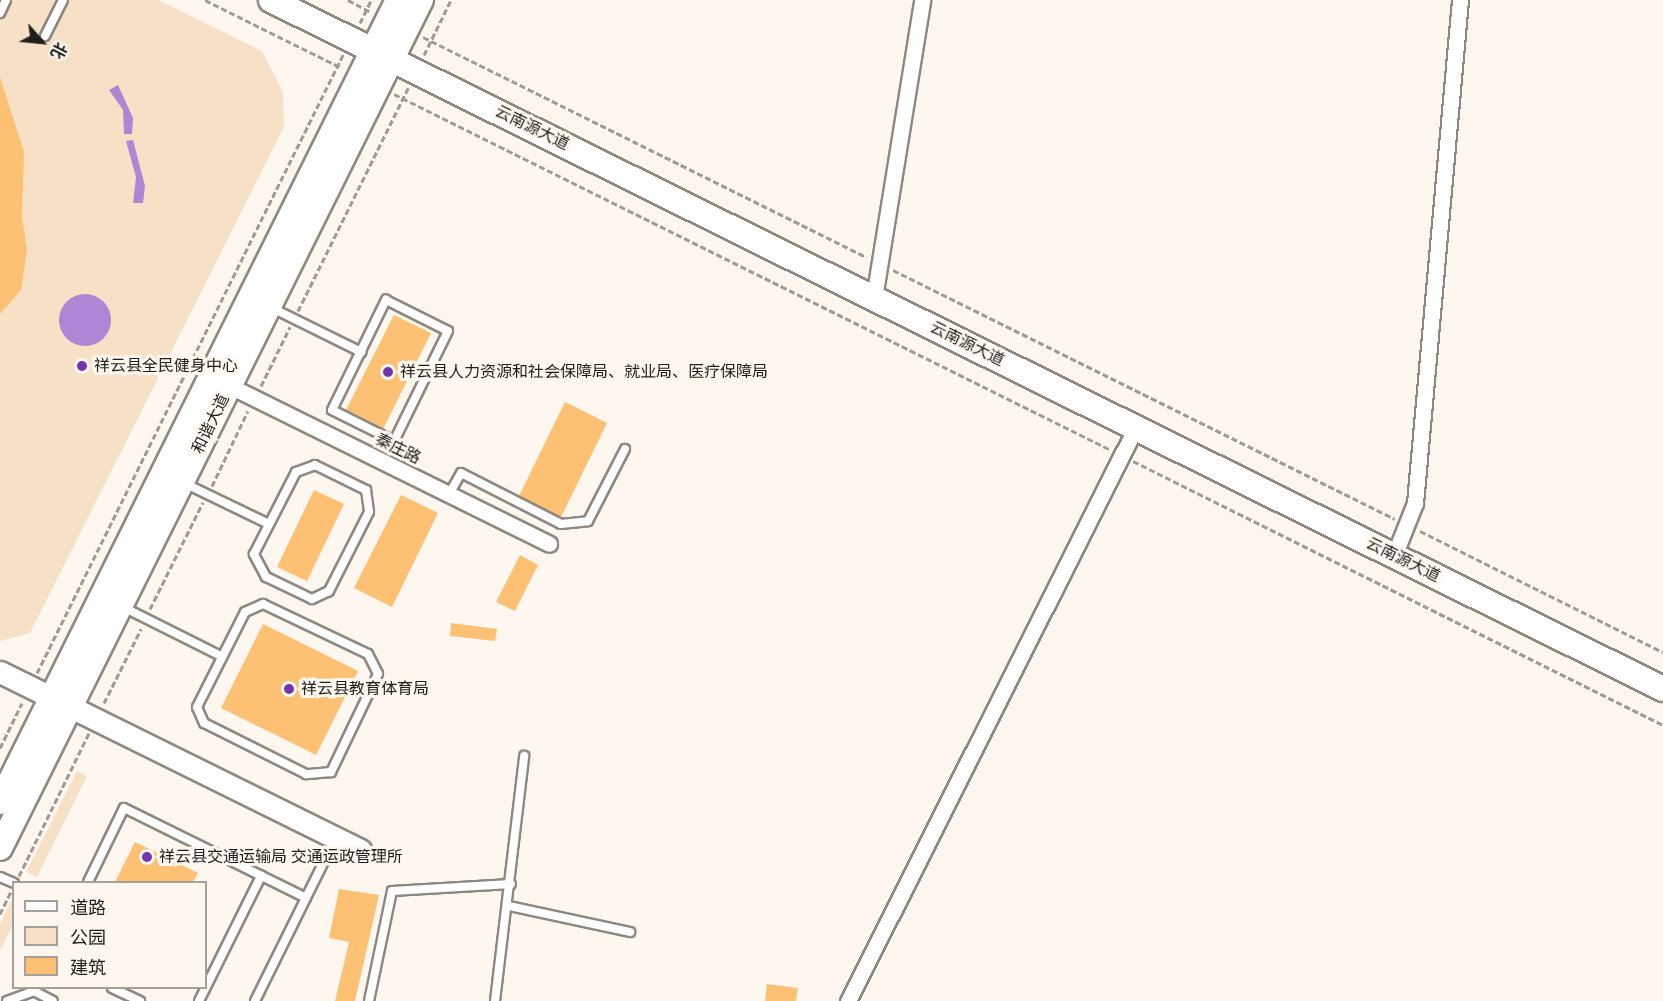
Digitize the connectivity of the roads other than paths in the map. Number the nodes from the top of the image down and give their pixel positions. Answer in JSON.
{"nodes":[{"id":1,"x":6,"y":0,"type":"edge"},
{"id":2,"x":63,"y":0,"type":"edge"},
{"id":3,"x":271,"y":0,"type":"edge"},
{"id":4,"x":421,"y":0,"type":"edge"},
{"id":5,"x":922,"y":0,"type":"edge"},
{"id":6,"x":1460,"y":0,"type":"edge"},
{"id":7,"x":0,"y":13,"type":"edge"},
{"id":8,"x":397,"y":16,"type":"edge"},
{"id":9,"x":45,"y":36,"type":"dead end"},
{"id":10,"x":382,"y":55,"type":"junction"},
{"id":11,"x":369,"y":82,"type":"junction"},
{"id":12,"x":874,"y":298,"type":"junction"},
{"id":13,"x":269,"y":307,"type":"junction"},
{"id":14,"x":360,"y":352,"type":"junction"},
{"id":15,"x":230,"y":386,"type":"junction"},
{"id":16,"x":1136,"y":427,"type":"junction"},
{"id":17,"x":626,"y":449,"type":"dead end"},
{"id":18,"x":182,"y":482,"type":"junction"},
{"id":19,"x":449,"y":494,"type":"junction"},
{"id":20,"x":268,"y":524,"type":"junction"},
{"id":21,"x":549,"y":544,"type":"dead end"},
{"id":22,"x":1394,"y":555,"type":"junction"},
{"id":23,"x":121,"y":606,"type":"junction"},
{"id":24,"x":221,"y":656,"type":"junction"},
{"id":25,"x":0,"y":672,"type":"edge"},
{"id":26,"x":1663,"y":689,"type":"edge"},
{"id":27,"x":61,"y":702,"type":"junction"},
{"id":28,"x":524,"y":756,"type":"dead end"},
{"id":29,"x":0,"y":802,"type":"edge"},
{"id":30,"x":336,"y":838,"type":"junction"},
{"id":31,"x":0,"y":848,"type":"edge"},
{"id":32,"x":360,"y":850,"type":"dead end"},
{"id":33,"x":261,"y":876,"type":"junction"},
{"id":34,"x":88,"y":881,"type":"edge"},
{"id":35,"x":512,"y":884,"type":"junction"},
{"id":36,"x":306,"y":898,"type":"junction"},
{"id":37,"x":508,"y":906,"type":"junction"},
{"id":38,"x":630,"y":932,"type":"dead end"},
{"id":39,"x":207,"y":985,"type":"edge"},
{"id":40,"x":116,"y":989,"type":"edge"},
{"id":41,"x":7,"y":1001,"type":"edge"},
{"id":42,"x":53,"y":1001,"type":"edge"},
{"id":43,"x":140,"y":1001,"type":"edge"},
{"id":44,"x":255,"y":1001,"type":"edge"},
{"id":45,"x":369,"y":1001,"type":"edge"},
{"id":46,"x":495,"y":1001,"type":"edge"},
{"id":47,"x":848,"y":1001,"type":"edge"}],
"edges":[{"from":1,"to":7,"type":"lane"},
{"from":2,"to":9,"type":"lane"},
{"from":3,"to":10,"type":"main road","name":"云南源大道"},
{"from":4,"to":8,"type":"main road","name":"和谐大道"},
{"from":5,"to":12,"type":"street"},
{"from":6,"to":22,"type":"street"},
{"from":8,"to":10,"type":"main road","name":"和谐大道"},
{"from":10,"to":11,"type":"main road","name":"和谐大道"},
{"from":10,"to":12,"type":"main road","name":"云南源大道"},
{"from":11,"to":13,"type":"main road","name":"和谐大道"},
{"from":11,"to":27,"type":"main road","name":"和谐大道"},
{"from":12,"to":16,"type":"main road","name":"云南源大道"},
{"from":13,"to":14,"type":"lane"},
{"from":13,"to":15,"type":"main road","name":"和谐大道"},
{"from":14,"to":14,"type":"lane"},
{"from":15,"to":18,"type":"main road","name":"和谐大道"},
{"from":15,"to":19,"type":"street","name":"秦庄路"},
{"from":16,"to":22,"type":"main road","name":"云南源大道"},
{"from":16,"to":47,"type":"street"},
{"from":17,"to":19,"type":"lane"},
{"from":18,"to":20,"type":"lane"},
{"from":18,"to":23,"type":"main road","name":"和谐大道"},
{"from":19,"to":21,"type":"street","name":"秦庄路"},
{"from":20,"to":20,"type":"lane"},
{"from":22,"to":26,"type":"main road","name":"云南源大道"},
{"from":23,"to":24,"type":"lane"},
{"from":23,"to":27,"type":"main road","name":"和谐大道"},
{"from":24,"to":24,"type":"lane"},
{"from":25,"to":27,"type":"street"},
{"from":27,"to":29,"type":"main road","name":"和谐大道"},
{"from":27,"to":30,"type":"street"},
{"from":27,"to":31,"type":"main road","name":"和谐大道"},
{"from":28,"to":35,"type":"lane"},
{"from":30,"to":32,"type":"street"},
{"from":30,"to":36,"type":"lane"},
{"from":33,"to":34,"type":"lane"},
{"from":33,"to":36,"type":"lane"},
{"from":33,"to":39,"type":"lane"},
{"from":35,"to":37,"type":"lane"},
{"from":35,"to":45,"type":"lane"},
{"from":36,"to":44,"type":"lane"},
{"from":37,"to":38,"type":"lane"},
{"from":37,"to":46,"type":"lane"},
{"from":40,"to":43,"type":"lane"},
{"from":41,"to":42,"type":"lane"}]}
